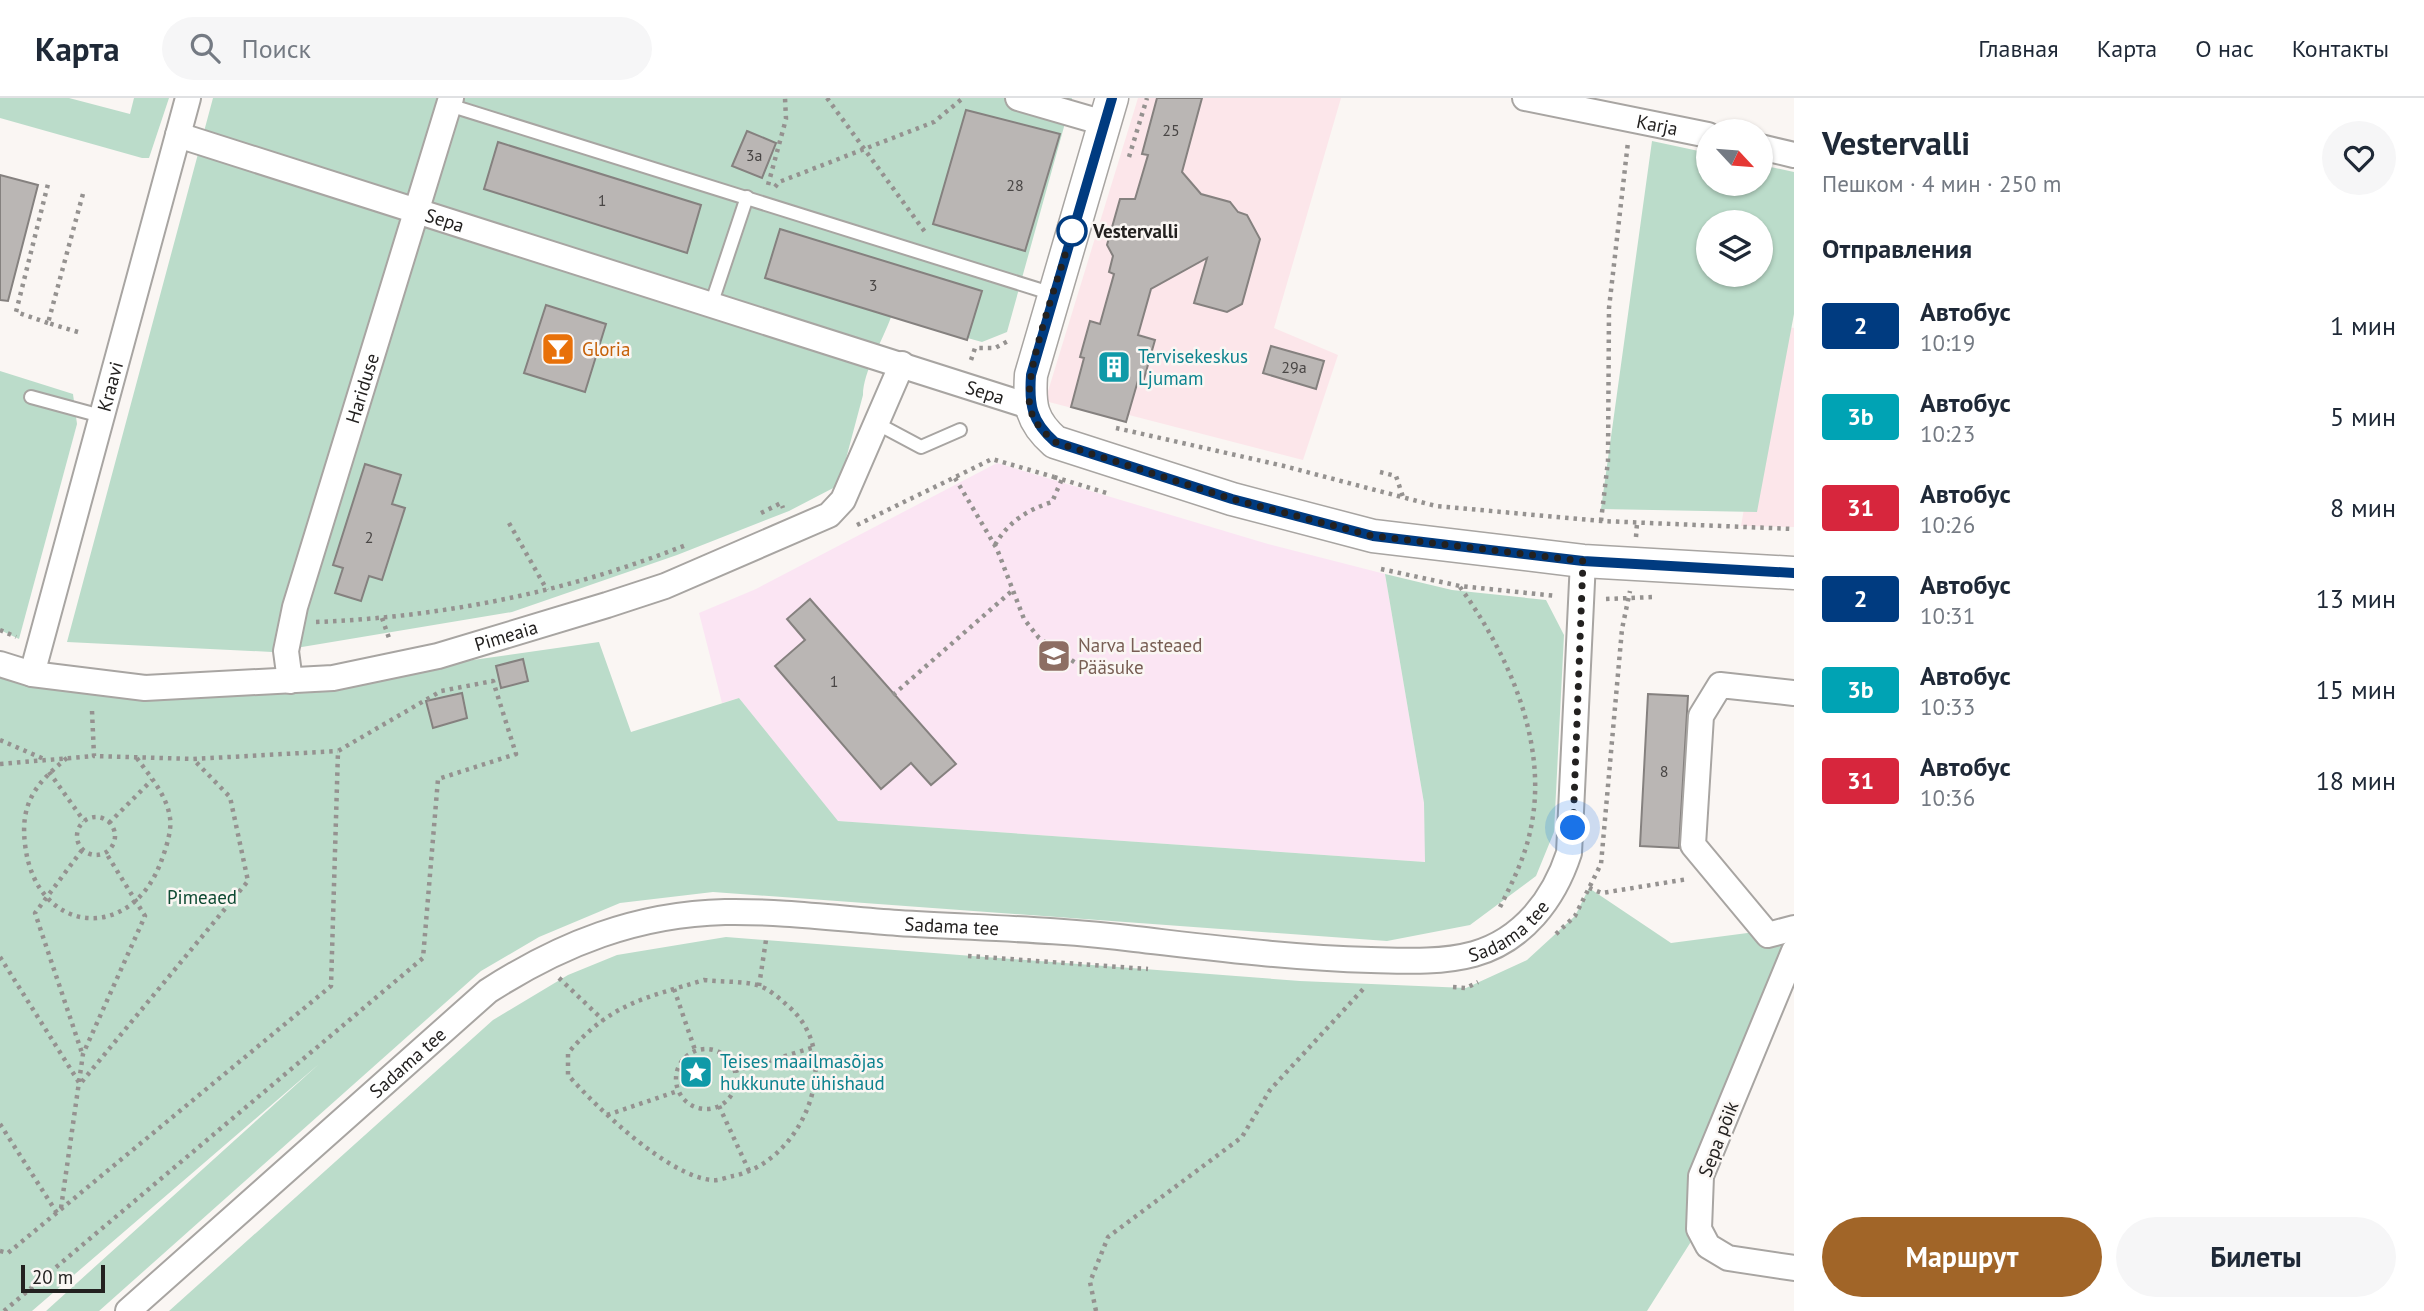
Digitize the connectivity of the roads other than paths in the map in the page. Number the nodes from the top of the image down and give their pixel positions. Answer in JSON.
{"nodes":[{"id":1,"x":188,"y":98,"type":"edge"},
{"id":2,"x":1018,"y":98,"type":"edge"},
{"id":3,"x":1525,"y":98,"type":"edge"},
{"id":4,"x":450,"y":102,"type":"edge"},
{"id":5,"x":1108,"y":111,"type":"edge"},
{"id":6,"x":1696,"y":132,"type":"edge"},
{"id":7,"x":178,"y":135,"type":"junction"},
{"id":8,"x":1773,"y":150,"type":"edge"},
{"id":9,"x":1794,"y":155,"type":"edge"},
{"id":10,"x":747,"y":197,"type":"junction"},
{"id":11,"x":418,"y":213,"type":"junction"},
{"id":12,"x":1053,"y":294,"type":"junction"},
{"id":13,"x":712,"y":304,"type":"junction"},
{"id":14,"x":902,"y":364,"type":"junction"},
{"id":15,"x":31,"y":397,"type":"dead end"},
{"id":16,"x":1029,"y":406,"type":"junction"},
{"id":17,"x":101,"y":416,"type":"junction"},
{"id":18,"x":876,"y":424,"type":"junction"},
{"id":19,"x":960,"y":430,"type":"dead end"},
{"id":20,"x":1583,"y":561,"type":"junction"},
{"id":21,"x":1794,"y":573,"type":"edge"},
{"id":22,"x":0,"y":664,"type":"edge"},
{"id":23,"x":32,"y":674,"type":"junction"},
{"id":24,"x":290,"y":681,"type":"junction"},
{"id":25,"x":1794,"y":692,"type":"edge"},
{"id":26,"x":1794,"y":928,"type":"edge"},
{"id":27,"x":1794,"y":951,"type":"edge"},
{"id":28,"x":1794,"y":1268,"type":"edge"},
{"id":29,"x":128,"y":1311,"type":"edge"}],
"edges":[{"from":1,"to":7,"type":"street","name":"Kraavi"},
{"from":2,"to":5,"type":"street"},
{"from":3,"to":6,"type":"street","name":"Karja"},
{"from":4,"to":10,"type":"lane"},
{"from":4,"to":11,"type":"street","name":"Hariduse"},
{"from":5,"to":12,"type":"street"},
{"from":7,"to":11,"type":"street","name":"Sepa"},
{"from":7,"to":17,"type":"street","name":"Kraavi"},
{"from":8,"to":9,"type":"street"},
{"from":10,"to":12,"type":"lane"},
{"from":10,"to":13,"type":"lane"},
{"from":11,"to":13,"type":"street","name":"Sepa"},
{"from":11,"to":24,"type":"street","name":"Hariduse"},
{"from":12,"to":16,"type":"street"},
{"from":13,"to":14,"type":"street","name":"Sepa"},
{"from":14,"to":16,"type":"street","name":"Sepa"},
{"from":14,"to":18,"type":"street","name":"Pimeaia"},
{"from":15,"to":17,"type":"lane"},
{"from":16,"to":20,"type":"street","name":"Sepa"},
{"from":17,"to":23,"type":"street","name":"Kraavi"},
{"from":18,"to":19,"type":"lane"},
{"from":18,"to":24,"type":"street","name":"Pimeaia"},
{"from":20,"to":21,"type":"street","name":"Sepa"},
{"from":20,"to":29,"type":"street","name":"Sadama tee"},
{"from":22,"to":23,"type":"street","name":"Pimeaia"},
{"from":23,"to":24,"type":"street","name":"Pimeaia"},
{"from":25,"to":26,"type":"street"},
{"from":27,"to":28,"type":"street","name":"Sepa põik"}]}
